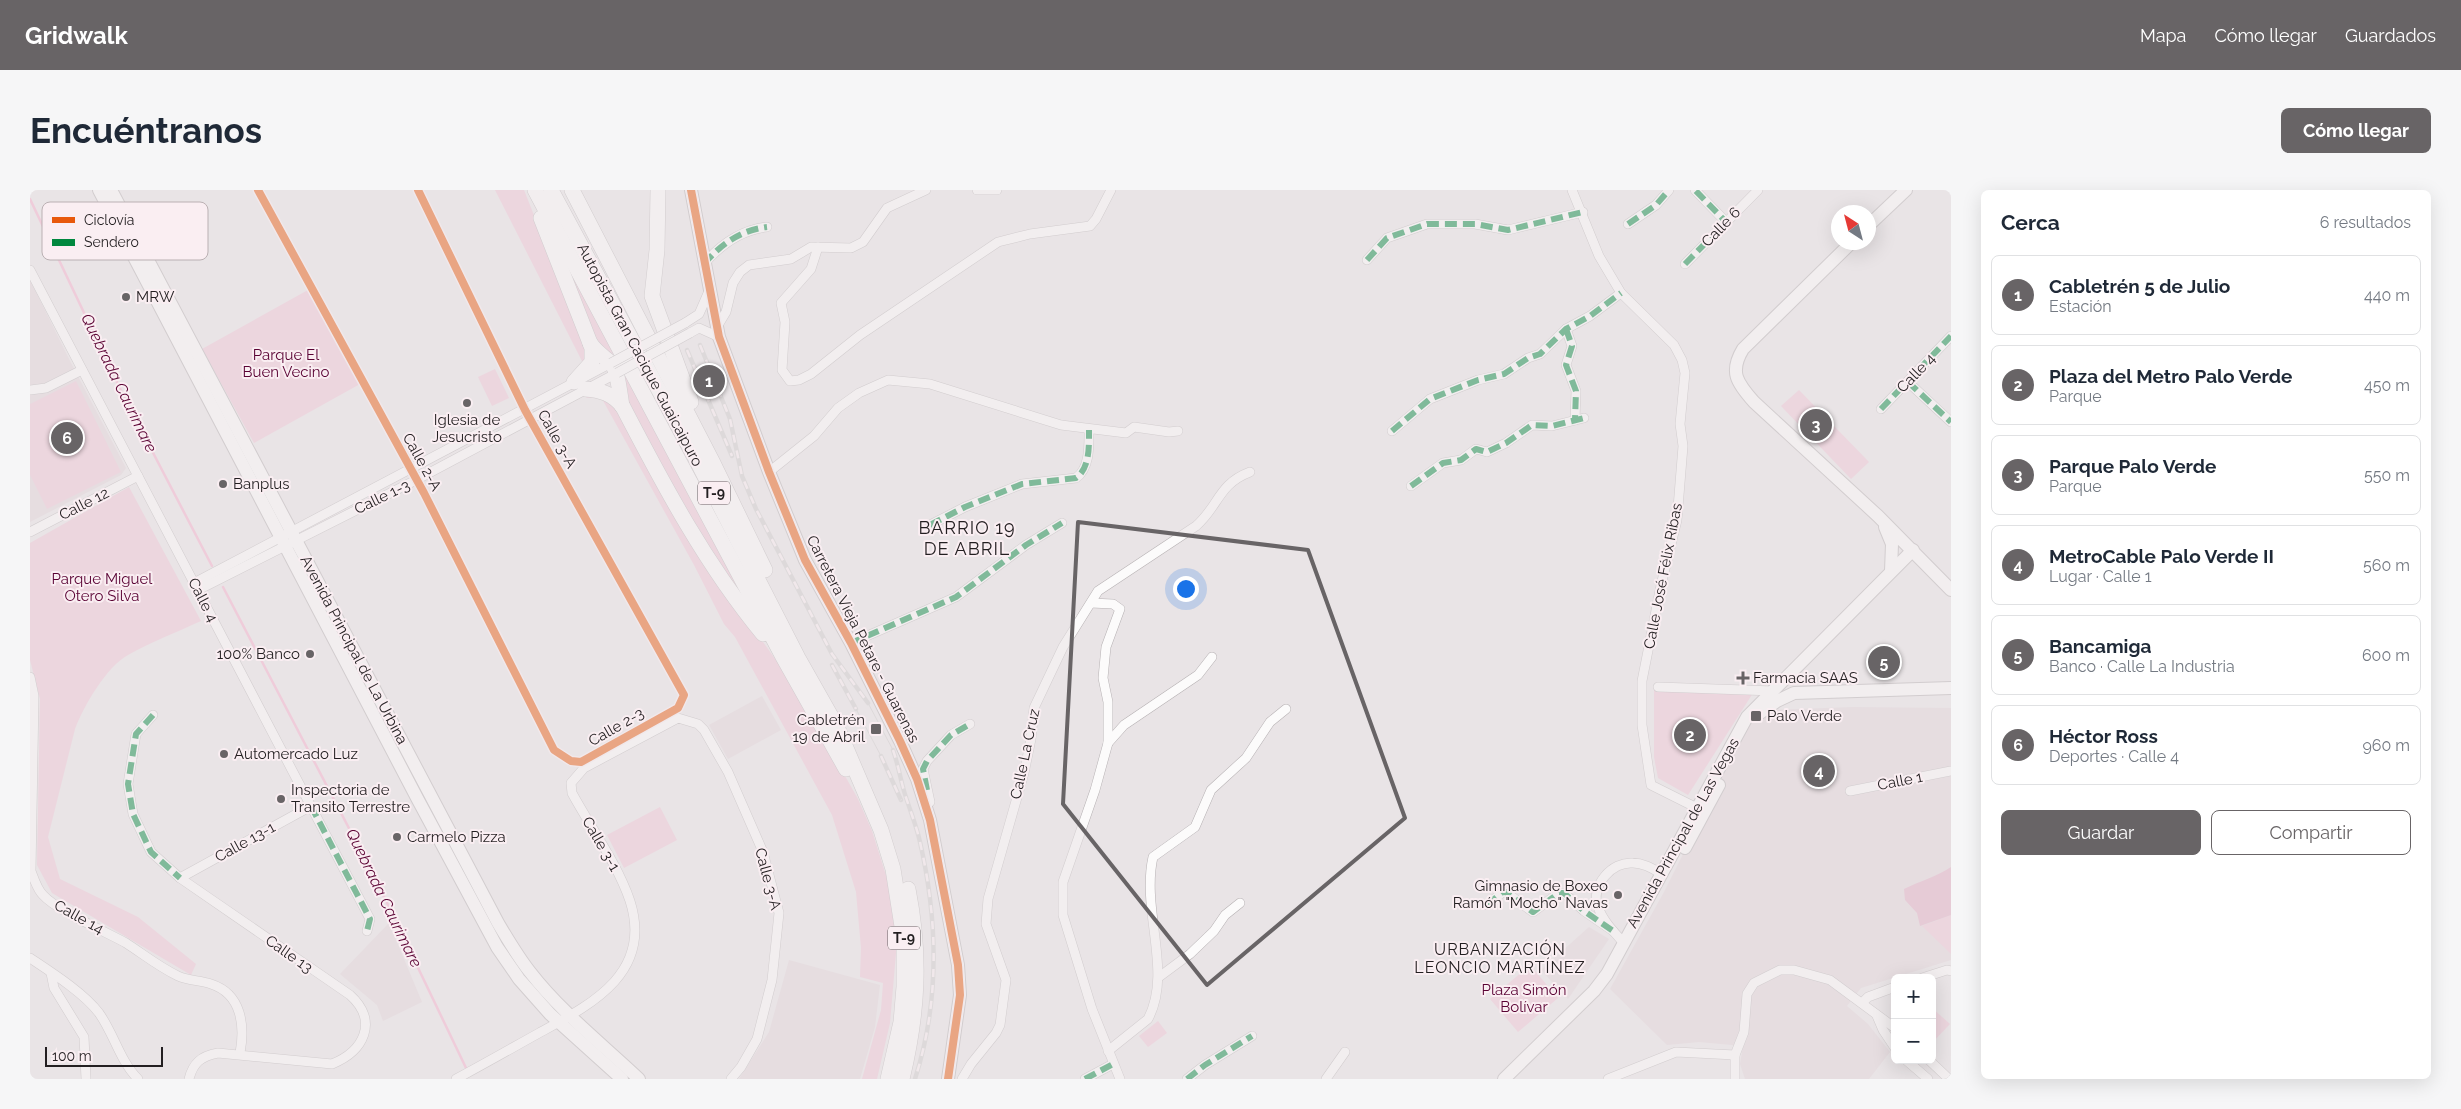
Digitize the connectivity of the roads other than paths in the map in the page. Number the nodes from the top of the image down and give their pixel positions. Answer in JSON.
{"nodes":[{"id":1,"x":99,"y":190,"type":"edge"},
{"id":2,"x":111,"y":190,"type":"edge"},
{"id":3,"x":258,"y":190,"type":"edge"},
{"id":4,"x":418,"y":190,"type":"edge"},
{"id":5,"x":535,"y":190,"type":"edge"},
{"id":6,"x":551,"y":190,"type":"edge"},
{"id":7,"x":572,"y":190,"type":"edge"},
{"id":8,"x":658,"y":190,"type":"edge"},
{"id":9,"x":691,"y":190,"type":"edge"},
{"id":10,"x":926,"y":190,"type":"edge"},
{"id":11,"x":977,"y":190,"type":"edge"},
{"id":12,"x":997,"y":190,"type":"edge"},
{"id":13,"x":1111,"y":190,"type":"edge"},
{"id":14,"x":1572,"y":190,"type":"edge"},
{"id":15,"x":1669,"y":190,"type":"edge"},
{"id":16,"x":1695,"y":190,"type":"edge"},
{"id":17,"x":1758,"y":190,"type":"edge"},
{"id":18,"x":1906,"y":190,"type":"edge"},
{"id":19,"x":106,"y":202,"type":"edge"},
{"id":20,"x":117,"y":202,"type":"edge"},
{"id":21,"x":1583,"y":212,"type":"junction"},
{"id":22,"x":1876,"y":218,"type":"edge"},
{"id":23,"x":1726,"y":222,"type":"junction"},
{"id":24,"x":1628,"y":224,"type":"dead end"},
{"id":25,"x":767,"y":226,"type":"dead end"},
{"id":26,"x":818,"y":247,"type":"junction"},
{"id":27,"x":1844,"y":250,"type":"edge"},
{"id":28,"x":137,"y":260,"type":"edge"},
{"id":29,"x":147,"y":260,"type":"edge"},
{"id":30,"x":1367,"y":260,"type":"dead end"},
{"id":31,"x":704,"y":264,"type":"junction"},
{"id":32,"x":1685,"y":264,"type":"dead end"},
{"id":33,"x":30,"y":270,"type":"edge"},
{"id":34,"x":710,"y":291,"type":"junction"},
{"id":35,"x":1621,"y":293,"type":"junction"},
{"id":36,"x":1566,"y":329,"type":"junction"},
{"id":37,"x":718,"y":332,"type":"junction"},
{"id":38,"x":1951,"y":336,"type":"edge"},
{"id":39,"x":590,"y":342,"type":"junction"},
{"id":40,"x":614,"y":368,"type":"junction"},
{"id":41,"x":82,"y":370,"type":"junction"},
{"id":42,"x":1908,"y":382,"type":"junction"},
{"id":43,"x":580,"y":386,"type":"junction"},
{"id":44,"x":30,"y":390,"type":"edge"},
{"id":45,"x":623,"y":407,"type":"junction"},
{"id":46,"x":1881,"y":409,"type":"dead end"},
{"id":47,"x":525,"y":410,"type":"junction"},
{"id":48,"x":530,"y":419,"type":"junction"},
{"id":49,"x":1951,"y":422,"type":"edge"},
{"id":50,"x":1089,"y":430,"type":"junction"},
{"id":51,"x":1178,"y":431,"type":"dead end"},
{"id":52,"x":1392,"y":431,"type":"dead end"},
{"id":53,"x":410,"y":470,"type":"junction"},
{"id":54,"x":769,"y":472,"type":"junction"},
{"id":55,"x":1250,"y":472,"type":"dead end"},
{"id":56,"x":138,"y":476,"type":"junction"},
{"id":57,"x":416,"y":480,"type":"junction"},
{"id":58,"x":1411,"y":486,"type":"dead end"},
{"id":59,"x":725,"y":487,"type":"junction"},
{"id":60,"x":1878,"y":516,"type":"junction"},
{"id":61,"x":1062,"y":522,"type":"dead end"},
{"id":62,"x":930,"y":525,"type":"dead end"},
{"id":63,"x":30,"y":532,"type":"edge"},
{"id":64,"x":288,"y":538,"type":"junction"},
{"id":65,"x":1913,"y":550,"type":"junction"},
{"id":66,"x":1891,"y":571,"type":"junction"},
{"id":67,"x":196,"y":586,"type":"junction"},
{"id":68,"x":1951,"y":590,"type":"edge"},
{"id":69,"x":1091,"y":602,"type":"junction"},
{"id":70,"x":851,"y":643,"type":"junction"},
{"id":71,"x":782,"y":655,"type":"junction"},
{"id":72,"x":1212,"y":657,"type":"dead end"},
{"id":73,"x":1789,"y":674,"type":"junction"},
{"id":74,"x":30,"y":677,"type":"edge"},
{"id":75,"x":1658,"y":687,"type":"dead end"},
{"id":76,"x":1951,"y":688,"type":"edge"},
{"id":77,"x":1772,"y":691,"type":"junction"},
{"id":78,"x":1810,"y":692,"type":"junction"},
{"id":79,"x":1794,"y":693,"type":"junction"},
{"id":80,"x":684,"y":695,"type":"joint"},
{"id":81,"x":1286,"y":709,"type":"dead end"},
{"id":82,"x":153,"y":715,"type":"dead end"},
{"id":83,"x":689,"y":720,"type":"joint"},
{"id":84,"x":970,"y":724,"type":"dead end"},
{"id":85,"x":1108,"y":743,"type":"junction"},
{"id":86,"x":554,"y":750,"type":"joint"},
{"id":87,"x":1951,"y":771,"type":"edge"},
{"id":88,"x":1850,"y":791,"type":"dead end"},
{"id":89,"x":868,"y":800,"type":"junction"},
{"id":90,"x":310,"y":806,"type":"junction"},
{"id":91,"x":1700,"y":813,"type":"junction"},
{"id":92,"x":928,"y":815,"type":"junction"},
{"id":93,"x":1662,"y":874,"type":"junction"},
{"id":94,"x":180,"y":878,"type":"junction"},
{"id":95,"x":1240,"y":903,"type":"dead end"},
{"id":96,"x":1486,"y":906,"type":"dead end"},
{"id":97,"x":367,"y":931,"type":"dead end"},
{"id":98,"x":1613,"y":931,"type":"junction"},
{"id":99,"x":1623,"y":942,"type":"junction"},
{"id":100,"x":30,"y":958,"type":"edge"},
{"id":101,"x":1951,"y":972,"type":"edge"},
{"id":102,"x":51,"y":973,"type":"junction"},
{"id":103,"x":1933,"y":974,"type":"edge"},
{"id":104,"x":1159,"y":977,"type":"junction"},
{"id":105,"x":1891,"y":988,"type":"edge"},
{"id":106,"x":1862,"y":1003,"type":"junction"},
{"id":107,"x":1877,"y":1015,"type":"junction"},
{"id":108,"x":571,"y":1017,"type":"junction"},
{"id":109,"x":559,"y":1023,"type":"junction"},
{"id":110,"x":1891,"y":1025,"type":"edge"},
{"id":111,"x":1252,"y":1036,"type":"dead end"},
{"id":112,"x":1891,"y":1042,"type":"edge"},
{"id":113,"x":1108,"y":1050,"type":"junction"},
{"id":114,"x":1345,"y":1052,"type":"dead end"},
{"id":115,"x":240,"y":1054,"type":"junction"},
{"id":116,"x":1736,"y":1055,"type":"junction"},
{"id":117,"x":1113,"y":1064,"type":"junction"},
{"id":118,"x":1911,"y":1064,"type":"edge"},
{"id":119,"x":1933,"y":1064,"type":"edge"},
{"id":120,"x":460,"y":1077,"type":"edge"},
{"id":121,"x":86,"y":1079,"type":"edge"},
{"id":122,"x":138,"y":1079,"type":"edge"},
{"id":123,"x":190,"y":1079,"type":"edge"},
{"id":124,"x":622,"y":1079,"type":"edge"},
{"id":125,"x":639,"y":1079,"type":"edge"},
{"id":126,"x":731,"y":1079,"type":"edge"},
{"id":127,"x":888,"y":1079,"type":"edge"},
{"id":128,"x":902,"y":1079,"type":"edge"},
{"id":129,"x":948,"y":1079,"type":"edge"},
{"id":130,"x":962,"y":1079,"type":"edge"},
{"id":131,"x":1085,"y":1079,"type":"edge"},
{"id":132,"x":1120,"y":1079,"type":"edge"},
{"id":133,"x":1187,"y":1079,"type":"edge"},
{"id":134,"x":1326,"y":1079,"type":"edge"},
{"id":135,"x":1504,"y":1079,"type":"edge"},
{"id":136,"x":1514,"y":1079,"type":"edge"},
{"id":137,"x":1608,"y":1079,"type":"edge"},
{"id":138,"x":1735,"y":1079,"type":"edge"},
{"id":139,"x":1928,"y":1079,"type":"edge"},
{"id":140,"x":1949,"y":1079,"type":"edge"}],
"edges":[{"from":1,"to":19,"type":"street","name":"Avenida Principal de La Urbina"},
{"from":2,"to":20,"type":"street","name":"Avenida Principal de La Urbina"},
{"from":3,"to":53,"type":"street","name":"Calle 2-A"},
{"from":4,"to":47,"type":"street","name":"Calle 3-A"},
{"from":5,"to":39,"type":"highway"},
{"from":5,"to":71,"type":"highway"},
{"from":6,"to":89,"type":"highway","name":"Autopista Gran Cacique Guaicaipuro","number":"T-9"},
{"from":7,"to":59,"type":"highway","name":"Autopista Gran Cacique Guaicaipuro","number":"T-9"},
{"from":8,"to":59,"type":"highway"},
{"from":9,"to":31,"type":"street","name":"Carretera Vieja Petare - Guarenas"},
{"from":10,"to":26,"type":"street"},
{"from":11,"to":12,"type":"street"},
{"from":13,"to":26,"type":"street"},
{"from":14,"to":21,"type":"street","name":"Calle José Félix Ribas"},
{"from":15,"to":24,"type":"street"},
{"from":16,"to":23,"type":"street"},
{"from":17,"to":23,"type":"street","name":"Calle 6"},
{"from":18,"to":22,"type":"street"},
{"from":21,"to":30,"type":"street"},
{"from":21,"to":35,"type":"street","name":"Calle José Félix Ribas"},
{"from":23,"to":32,"type":"street","name":"Calle 6"},
{"from":25,"to":31,"type":"street"},
{"from":26,"to":37,"type":"street"},
{"from":27,"to":60,"type":"street"},
{"from":28,"to":64,"type":"street","name":"Avenida Principal de La Urbina"},
{"from":29,"to":64,"type":"street","name":"Avenida Principal de La Urbina"},
{"from":31,"to":34,"type":"street","name":"Carretera Vieja Petare - Guarenas"},
{"from":33,"to":41,"type":"street","name":"Calle 4"},
{"from":34,"to":37,"type":"street","name":"Carretera Vieja Petare - Guarenas"},
{"from":34,"to":40,"type":"street","bridge":true},
{"from":35,"to":36,"type":"street"},
{"from":35,"to":91,"type":"street","name":"Calle José Félix Ribas"},
{"from":36,"to":52,"type":"street"},
{"from":36,"to":58,"type":"street"},
{"from":37,"to":40,"type":"street","bridge":true},
{"from":37,"to":54,"type":"street","name":"Carretera Vieja Petare - Guarenas"},
{"from":38,"to":42,"type":"street","name":"Calle 4"},
{"from":39,"to":40,"type":"highway"},
{"from":39,"to":43,"type":"highway"},
{"from":40,"to":43,"type":"street","name":"Calle 1-3"},
{"from":40,"to":45,"type":"highway"},
{"from":41,"to":44,"type":"street"},
{"from":41,"to":56,"type":"street","name":"Calle 4"},
{"from":42,"to":46,"type":"street","name":"Calle 4"},
{"from":42,"to":49,"type":"street"},
{"from":43,"to":45,"type":"highway"},
{"from":43,"to":47,"type":"street","name":"Calle 1-3"},
{"from":43,"to":48,"type":"street","name":"Calle 1-3"},
{"from":45,"to":71,"type":"highway"},
{"from":47,"to":48,"type":"street","name":"Calle 3-A"},
{"from":47,"to":53,"type":"street","name":"Calle 1-3"},
{"from":48,"to":57,"type":"street","name":"Calle 1-3"},
{"from":48,"to":80,"type":"street","name":"Calle 3-A"},
{"from":50,"to":51,"type":"street"},
{"from":50,"to":54,"type":"street"},
{"from":50,"to":62,"type":"street"},
{"from":53,"to":57,"type":"street","name":"Calle 2-A"},
{"from":53,"to":64,"type":"street","name":"Calle 1-3"},
{"from":54,"to":70,"type":"street","name":"Carretera Vieja Petare - Guarenas"},
{"from":55,"to":69,"type":"street","name":"Calle La Cruz"},
{"from":56,"to":63,"type":"street","name":"Calle 12"},
{"from":56,"to":67,"type":"street","name":"Calle 4"},
{"from":57,"to":64,"type":"street","name":"Calle 1-3"},
{"from":57,"to":86,"type":"street","name":"Calle 2-A"},
{"from":59,"to":128,"type":"highway","name":"Autopista Gran Cacique Guaicaipuro","number":"T-9"},
{"from":60,"to":65,"type":"street"},
{"from":60,"to":66,"type":"street"},
{"from":61,"to":70,"type":"street"},
{"from":64,"to":67,"type":"street","name":"Calle 1-3"},
{"from":64,"to":108,"type":"street","name":"Avenida Principal de La Urbina"},
{"from":64,"to":109,"type":"street","name":"Avenida Principal de La Urbina"},
{"from":65,"to":66,"type":"street","name":"Avenida Principal de Las Vegas"},
{"from":65,"to":68,"type":"street"},
{"from":66,"to":73,"type":"street","name":"Avenida Principal de Las Vegas"},
{"from":67,"to":90,"type":"street","name":"Calle 4"},
{"from":69,"to":85,"type":"street"},
{"from":69,"to":130,"type":"street","name":"Calle La Cruz"},
{"from":70,"to":92,"type":"street","name":"Carretera Vieja Petare - Guarenas"},
{"from":71,"to":89,"type":"highway"},
{"from":72,"to":85,"type":"street"},
{"from":73,"to":77,"type":"street","name":"Avenida Principal de Las Vegas"},
{"from":73,"to":78,"type":"street"},
{"from":74,"to":115,"type":"street","name":"Calle 14"},
{"from":75,"to":77,"type":"street"},
{"from":76,"to":78,"type":"street"},
{"from":77,"to":79,"type":"street"},
{"from":77,"to":91,"type":"street","name":"Avenida Principal de Las Vegas"},
{"from":78,"to":79,"type":"street"},
{"from":79,"to":91,"type":"street","name":"Avenida Principal de Las Vegas"},
{"from":80,"to":86,"type":"street","name":"Calle 2-3"},
{"from":81,"to":104,"type":"street"},
{"from":82,"to":94,"type":"street","name":"Calle 13"},
{"from":83,"to":108,"type":"street","name":"Calle 3-1"},
{"from":83,"to":126,"type":"street","name":"Calle 3-A"},
{"from":84,"to":92,"type":"street"},
{"from":85,"to":113,"type":"street"},
{"from":87,"to":88,"type":"street","name":"Calle 1"},
{"from":89,"to":127,"type":"highway","name":"Autopista Gran Cacique Guaicaipuro","number":"T-9"},
{"from":90,"to":94,"type":"street","name":"Calle 13-1"},
{"from":90,"to":97,"type":"street","name":"Calle 4"},
{"from":91,"to":93,"type":"street","name":"Avenida Principal de Las Vegas"},
{"from":91,"to":136,"type":"street","name":"Avenida Principal de Las Vegas"},
{"from":92,"to":129,"type":"street","name":"Carretera Vieja Petare - Guarenas"},
{"from":93,"to":98,"type":"street"},
{"from":93,"to":99,"type":"street","name":"Avenida Principal de Las Vegas"},
{"from":94,"to":115,"type":"street","name":"Calle 13"},
{"from":95,"to":104,"type":"street"},
{"from":96,"to":98,"type":"street"},
{"from":98,"to":99,"type":"street"},
{"from":99,"to":135,"type":"street","name":"Avenida Principal de Las Vegas"},
{"from":100,"to":102,"type":"street"},
{"from":101,"to":103,"type":"street"},
{"from":102,"to":121,"type":"street"},
{"from":102,"to":122,"type":"street"},
{"from":104,"to":113,"type":"street"},
{"from":105,"to":106,"type":"street"},
{"from":106,"to":107,"type":"street"},
{"from":106,"to":116,"type":"street"},
{"from":107,"to":110,"type":"street"},
{"from":107,"to":112,"type":"street"},
{"from":108,"to":109,"type":"street","name":"Calle 3-1"},
{"from":108,"to":125,"type":"street","name":"Avenida Principal de La Urbina"},
{"from":109,"to":120,"type":"street"},
{"from":109,"to":124,"type":"street","name":"Avenida Principal de La Urbina"},
{"from":111,"to":133,"type":"street"},
{"from":113,"to":117,"type":"street"},
{"from":114,"to":134,"type":"street"},
{"from":115,"to":123,"type":"street","name":"Calle 13"},
{"from":116,"to":137,"type":"street"},
{"from":116,"to":138,"type":"street"},
{"from":117,"to":131,"type":"street"},
{"from":117,"to":132,"type":"street"},
{"from":118,"to":139,"type":"street"},
{"from":119,"to":140,"type":"street"}]}
